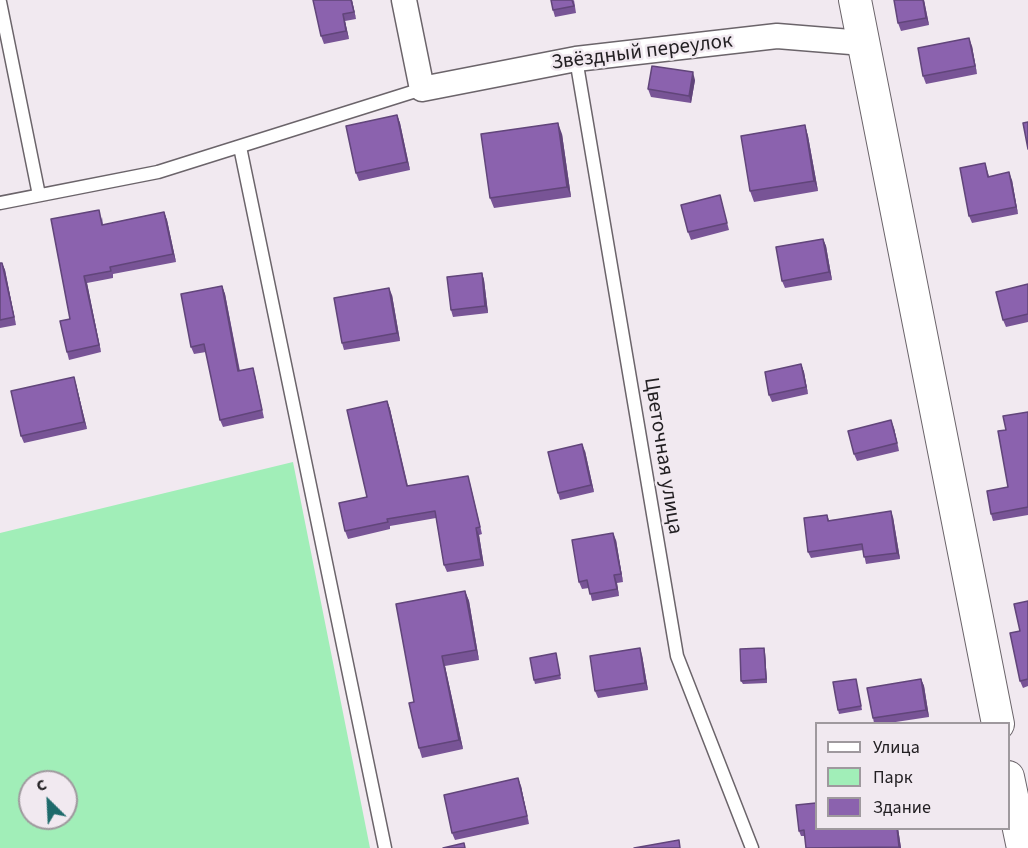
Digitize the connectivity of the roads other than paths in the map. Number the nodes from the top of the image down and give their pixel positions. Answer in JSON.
{"nodes":[{"id":1,"x":404,"y":0,"type":"edge"},
{"id":2,"x":855,"y":0,"type":"edge"},
{"id":3,"x":0,"y":2,"type":"edge"},
{"id":4,"x":863,"y":42,"type":"junction"},
{"id":5,"x":576,"y":59,"type":"junction"},
{"id":6,"x":422,"y":89,"type":"junction"},
{"id":7,"x":240,"y":147,"type":"junction"},
{"id":8,"x":39,"y":195,"type":"junction"},
{"id":9,"x":0,"y":203,"type":"edge"},
{"id":10,"x":998,"y":722,"type":"edge"},
{"id":11,"x":1010,"y":786,"type":"edge"},
{"id":12,"x":385,"y":848,"type":"edge"},
{"id":13,"x":752,"y":848,"type":"edge"},
{"id":14,"x":1023,"y":848,"type":"edge"}],
"edges":[{"from":1,"to":6,"type":"street"},
{"from":2,"to":4,"type":"street"},
{"from":3,"to":8,"type":"lane"},
{"from":4,"to":5,"type":"street","name":"Звёздный переулок"},
{"from":4,"to":10,"type":"street"},
{"from":5,"to":6,"type":"street","name":"Звёздный переулок"},
{"from":5,"to":13,"type":"lane","name":"Цветочная улица"},
{"from":6,"to":7,"type":"lane"},
{"from":7,"to":8,"type":"lane"},
{"from":7,"to":12,"type":"lane"},
{"from":8,"to":9,"type":"lane"},
{"from":11,"to":14,"type":"street"}]}
